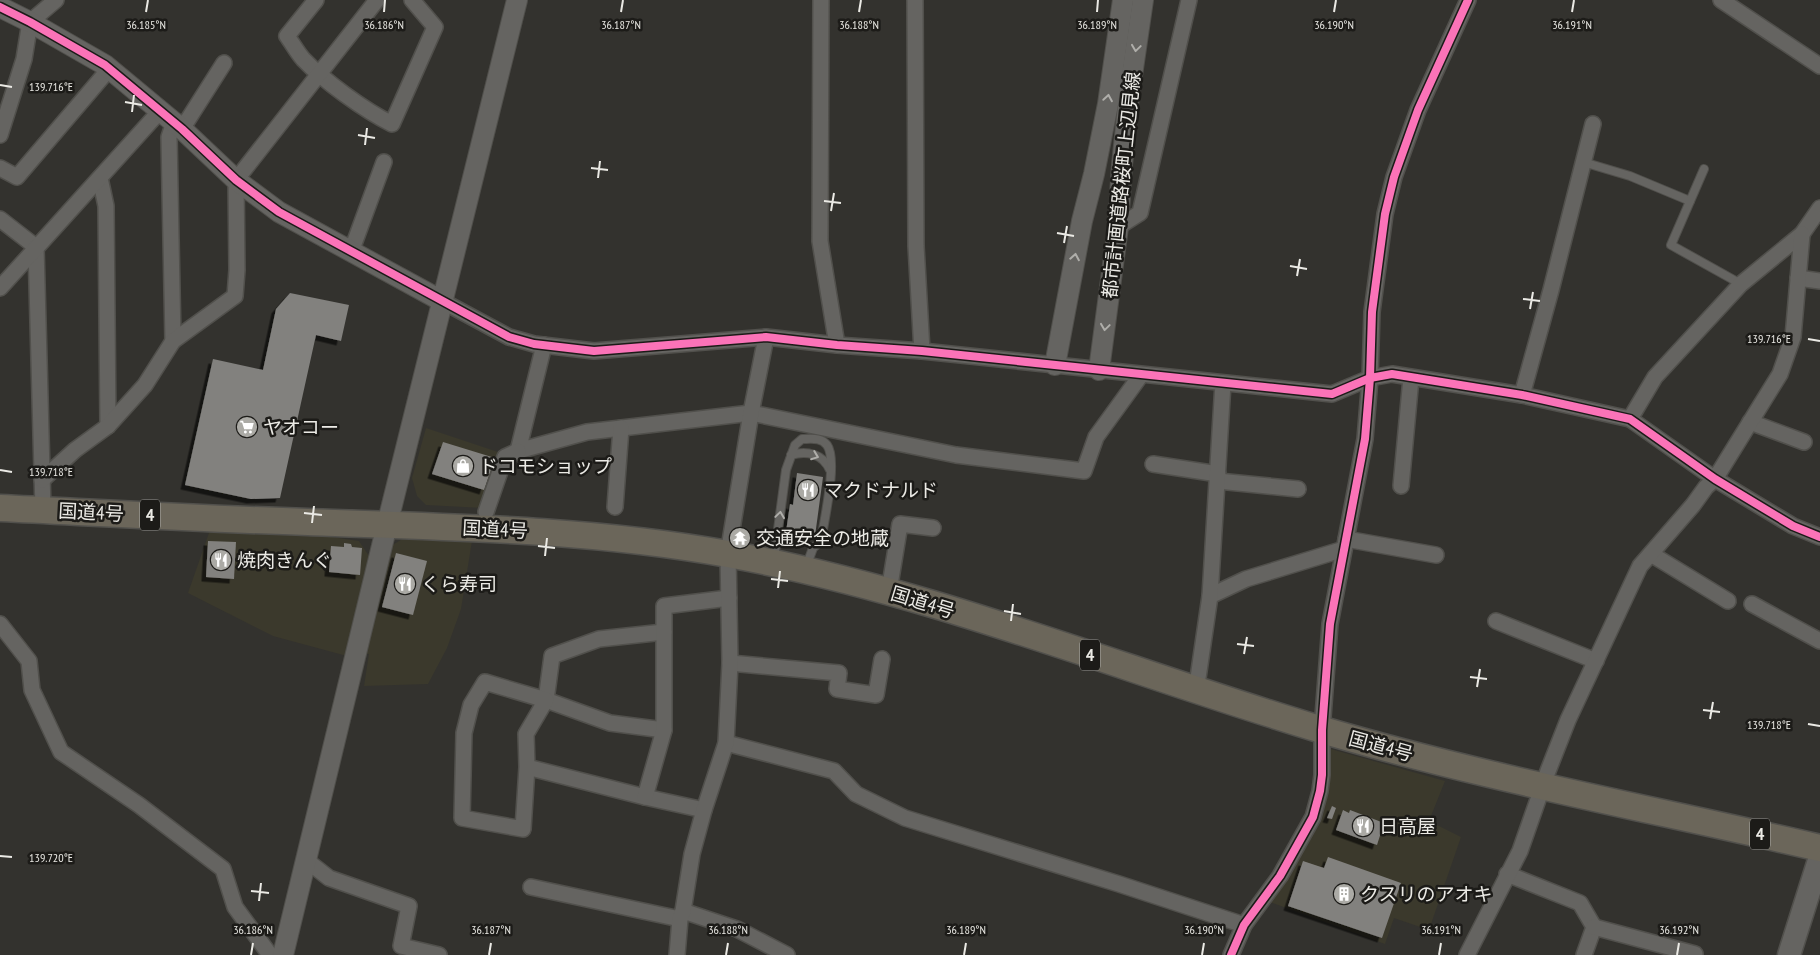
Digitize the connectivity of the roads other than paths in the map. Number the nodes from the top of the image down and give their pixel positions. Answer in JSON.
{"nodes":[{"id":1,"x":56,"y":0,"type":"edge"},
{"id":2,"x":316,"y":0,"type":"edge"},
{"id":3,"x":377,"y":0,"type":"edge"},
{"id":4,"x":412,"y":0,"type":"edge"},
{"id":5,"x":517,"y":0,"type":"edge"},
{"id":6,"x":821,"y":0,"type":"edge"},
{"id":7,"x":915,"y":0,"type":"edge"},
{"id":8,"x":1123,"y":0,"type":"edge"},
{"id":9,"x":1143,"y":0,"type":"edge"},
{"id":10,"x":1190,"y":0,"type":"edge"},
{"id":11,"x":1468,"y":0,"type":"edge"},
{"id":12,"x":1721,"y":0,"type":"edge"},
{"id":13,"x":0,"y":7,"type":"edge"},
{"id":14,"x":30,"y":22,"type":"junction"},
{"id":15,"x":224,"y":63,"type":"dead end"},
{"id":16,"x":1820,"y":66,"type":"edge"},
{"id":17,"x":110,"y":68,"type":"junction"},
{"id":18,"x":319,"y":74,"type":"junction"},
{"id":19,"x":172,"y":120,"type":"junction"},
{"id":20,"x":1592,"y":124,"type":"dead end"},
{"id":21,"x":0,"y":135,"type":"edge"},
{"id":22,"x":384,"y":162,"type":"dead end"},
{"id":23,"x":1583,"y":162,"type":"junction"},
{"id":24,"x":0,"y":168,"type":"edge"},
{"id":25,"x":1704,"y":169,"type":"dead end"},
{"id":26,"x":100,"y":178,"type":"junction"},
{"id":27,"x":236,"y":180,"type":"junction"},
{"id":28,"x":1690,"y":201,"type":"junction"},
{"id":29,"x":1820,"y":208,"type":"edge"},
{"id":30,"x":0,"y":219,"type":"edge"},
{"id":31,"x":1118,"y":227,"type":"junction"},
{"id":32,"x":1802,"y":234,"type":"junction"},
{"id":33,"x":36,"y":247,"type":"junction"},
{"id":34,"x":351,"y":252,"type":"junction"},
{"id":35,"x":1798,"y":278,"type":"junction"},
{"id":36,"x":1820,"y":281,"type":"edge"},
{"id":37,"x":1740,"y":284,"type":"junction"},
{"id":38,"x":0,"y":288,"type":"edge"},
{"id":39,"x":442,"y":301,"type":"junction"},
{"id":40,"x":766,"y":337,"type":"junction"},
{"id":41,"x":173,"y":341,"type":"junction"},
{"id":42,"x":544,"y":345,"type":"junction"},
{"id":43,"x":837,"y":345,"type":"junction"},
{"id":44,"x":922,"y":351,"type":"junction"},
{"id":45,"x":1055,"y":365,"type":"junction"},
{"id":46,"x":1099,"y":370,"type":"junction"},
{"id":47,"x":1140,"y":374,"type":"junction"},
{"id":48,"x":1370,"y":378,"type":"junction"},
{"id":49,"x":1411,"y":378,"type":"junction"},
{"id":50,"x":1224,"y":383,"type":"junction"},
{"id":51,"x":1522,"y":395,"type":"junction"},
{"id":52,"x":751,"y":413,"type":"junction"},
{"id":53,"x":1630,"y":420,"type":"junction"},
{"id":54,"x":1750,"y":422,"type":"junction"},
{"id":55,"x":108,"y":426,"type":"junction"},
{"id":56,"x":621,"y":428,"type":"junction"},
{"id":57,"x":1804,"y":442,"type":"dead end"},
{"id":58,"x":518,"y":451,"type":"junction"},
{"id":59,"x":791,"y":455,"type":"junction"},
{"id":60,"x":1153,"y":464,"type":"dead end"},
{"id":61,"x":831,"y":473,"type":"junction"},
{"id":62,"x":1218,"y":478,"type":"junction"},
{"id":63,"x":1716,"y":479,"type":"junction"},
{"id":64,"x":42,"y":480,"type":"junction"},
{"id":65,"x":1401,"y":486,"type":"dead end"},
{"id":66,"x":1298,"y":489,"type":"dead end"},
{"id":67,"x":615,"y":507,"type":"dead end"},
{"id":68,"x":0,"y":508,"type":"edge"},
{"id":69,"x":43,"y":510,"type":"junction"},
{"id":70,"x":486,"y":512,"type":"dead end"},
{"id":71,"x":387,"y":525,"type":"junction"},
{"id":72,"x":933,"y":528,"type":"dead end"},
{"id":73,"x":1820,"y":537,"type":"edge"},
{"id":74,"x":1345,"y":544,"type":"junction"},
{"id":75,"x":728,"y":554,"type":"junction"},
{"id":76,"x":1651,"y":554,"type":"junction"},
{"id":77,"x":1436,"y":555,"type":"dead end"},
{"id":78,"x":773,"y":563,"type":"junction"},
{"id":79,"x":805,"y":570,"type":"junction"},
{"id":80,"x":889,"y":591,"type":"junction"},
{"id":81,"x":1210,"y":596,"type":"junction"},
{"id":82,"x":729,"y":598,"type":"junction"},
{"id":83,"x":1728,"y":601,"type":"dead end"},
{"id":84,"x":1752,"y":604,"type":"dead end"},
{"id":85,"x":1496,"y":621,"type":"dead end"},
{"id":86,"x":0,"y":624,"type":"edge"},
{"id":87,"x":664,"y":632,"type":"junction"},
{"id":88,"x":1820,"y":641,"type":"edge"},
{"id":89,"x":882,"y":659,"type":"dead end"},
{"id":90,"x":1596,"y":661,"type":"junction"},
{"id":91,"x":730,"y":663,"type":"junction"},
{"id":92,"x":1194,"y":689,"type":"junction"},
{"id":93,"x":546,"y":700,"type":"junction"},
{"id":94,"x":664,"y":730,"type":"junction"},
{"id":95,"x":1322,"y":730,"type":"junction"},
{"id":96,"x":726,"y":743,"type":"junction"},
{"id":97,"x":527,"y":767,"type":"junction"},
{"id":98,"x":1543,"y":786,"type":"junction"},
{"id":99,"x":645,"y":797,"type":"junction"},
{"id":100,"x":704,"y":810,"type":"junction"},
{"id":101,"x":1820,"y":848,"type":"edge"},
{"id":102,"x":1820,"y":857,"type":"edge"},
{"id":103,"x":306,"y":860,"type":"junction"},
{"id":104,"x":1507,"y":874,"type":"junction"},
{"id":105,"x":531,"y":887,"type":"dead end"},
{"id":106,"x":682,"y":915,"type":"junction"},
{"id":107,"x":1244,"y":925,"type":"junction"},
{"id":108,"x":1594,"y":927,"type":"junction"},
{"id":109,"x":1695,"y":954,"type":"edge"},
{"id":110,"x":270,"y":955,"type":"edge"},
{"id":111,"x":283,"y":955,"type":"edge"},
{"id":112,"x":437,"y":955,"type":"edge"},
{"id":113,"x":677,"y":955,"type":"edge"},
{"id":114,"x":787,"y":955,"type":"edge"},
{"id":115,"x":1231,"y":955,"type":"edge"},
{"id":116,"x":1467,"y":955,"type":"edge"},
{"id":117,"x":1584,"y":955,"type":"edge"},
{"id":118,"x":1791,"y":955,"type":"edge"}],
"edges":[{"from":1,"to":14,"type":"street"},
{"from":2,"to":18,"type":"street"},
{"from":3,"to":18,"type":"street"},
{"from":4,"to":18,"type":"street"},
{"from":5,"to":39,"type":"street"},
{"from":6,"to":43,"type":"street"},
{"from":7,"to":44,"type":"street"},
{"from":45,"to":8,"type":"street","name":"都市計画道路桜町上辺見線","one_way":true},
{"from":9,"to":31,"type":"street","name":"都市計画道路桜町上辺見線","one_way":true},
{"from":10,"to":31,"type":"street"},
{"from":11,"to":48,"type":"street"},
{"from":12,"to":16,"type":"street"},
{"from":13,"to":14,"type":"street"},
{"from":14,"to":17,"type":"street"},
{"from":14,"to":21,"type":"street"},
{"from":15,"to":19,"type":"street"},
{"from":17,"to":19,"type":"street"},
{"from":17,"to":24,"type":"street"},
{"from":18,"to":27,"type":"street"},
{"from":19,"to":26,"type":"street"},
{"from":19,"to":27,"type":"street"},
{"from":19,"to":41,"type":"street"},
{"from":20,"to":23,"type":"street"},
{"from":22,"to":34,"type":"street"},
{"from":23,"to":28,"type":"lane"},
{"from":23,"to":51,"type":"street"},
{"from":25,"to":28,"type":"lane"},
{"from":26,"to":33,"type":"street"},
{"from":26,"to":55,"type":"street"},
{"from":27,"to":34,"type":"street"},
{"from":27,"to":41,"type":"street"},
{"from":28,"to":37,"type":"lane"},
{"from":29,"to":32,"type":"street"},
{"from":30,"to":33,"type":"street"},
{"from":31,"to":46,"type":"street","name":"都市計画道路桜町上辺見線","one_way":true},
{"from":32,"to":35,"type":"street"},
{"from":32,"to":37,"type":"street"},
{"from":33,"to":38,"type":"street"},
{"from":33,"to":64,"type":"street"},
{"from":34,"to":39,"type":"street"},
{"from":35,"to":36,"type":"street"},
{"from":35,"to":54,"type":"street"},
{"from":37,"to":53,"type":"street"},
{"from":39,"to":42,"type":"street"},
{"from":39,"to":71,"type":"street"},
{"from":40,"to":42,"type":"street"},
{"from":40,"to":43,"type":"street"},
{"from":40,"to":52,"type":"street"},
{"from":41,"to":55,"type":"street"},
{"from":42,"to":58,"type":"street"},
{"from":43,"to":44,"type":"street"},
{"from":44,"to":45,"type":"street"},
{"from":45,"to":46,"type":"street"},
{"from":46,"to":47,"type":"street"},
{"from":47,"to":50,"type":"street"},
{"from":47,"to":52,"type":"street"},
{"from":48,"to":49,"type":"street"},
{"from":48,"to":50,"type":"street"},
{"from":48,"to":74,"type":"street"},
{"from":49,"to":51,"type":"street"},
{"from":49,"to":65,"type":"street"},
{"from":50,"to":62,"type":"street"},
{"from":51,"to":53,"type":"street"},
{"from":52,"to":56,"type":"street"},
{"from":52,"to":75,"type":"street"},
{"from":53,"to":63,"type":"street"},
{"from":54,"to":57,"type":"street"},
{"from":54,"to":63,"type":"street"},
{"from":55,"to":64,"type":"street"},
{"from":56,"to":58,"type":"street"},
{"from":56,"to":67,"type":"street"},
{"from":58,"to":70,"type":"street"},
{"from":59,"to":61,"type":"lane","one_way":true},
{"from":59,"to":61,"type":"lane"},
{"from":78,"to":59,"type":"lane","one_way":true},
{"from":60,"to":62,"type":"street"},
{"from":61,"to":79,"type":"lane"},
{"from":62,"to":66,"type":"street"},
{"from":62,"to":81,"type":"street"},
{"from":63,"to":73,"type":"street"},
{"from":63,"to":76,"type":"street"},
{"from":64,"to":69,"type":"street"},
{"from":68,"to":69,"type":"highway","name":"国道4号","number":"4"},
{"from":69,"to":71,"type":"highway","name":"国道4号","number":"4"},
{"from":71,"to":75,"type":"highway","name":"国道4号","number":"4"},
{"from":71,"to":103,"type":"street"},
{"from":72,"to":80,"type":"street"},
{"from":74,"to":77,"type":"street"},
{"from":74,"to":81,"type":"street"},
{"from":74,"to":95,"type":"street"},
{"from":75,"to":78,"type":"highway","name":"国道4号","number":"4"},
{"from":75,"to":82,"type":"street"},
{"from":76,"to":83,"type":"street"},
{"from":76,"to":90,"type":"street"},
{"from":78,"to":79,"type":"highway","name":"国道4号","number":"4"},
{"from":79,"to":80,"type":"highway","name":"国道4号","number":"4"},
{"from":80,"to":92,"type":"highway","name":"国道4号","number":"4"},
{"from":81,"to":92,"type":"street"},
{"from":82,"to":87,"type":"street"},
{"from":82,"to":91,"type":"street"},
{"from":84,"to":88,"type":"street"},
{"from":85,"to":90,"type":"street"},
{"from":86,"to":110,"type":"street"},
{"from":87,"to":93,"type":"street"},
{"from":87,"to":94,"type":"street"},
{"from":89,"to":91,"type":"street"},
{"from":90,"to":98,"type":"street"},
{"from":91,"to":96,"type":"street"},
{"from":92,"to":95,"type":"highway","name":"国道4号","number":"4"},
{"from":93,"to":94,"type":"street"},
{"from":93,"to":97,"type":"street"},
{"from":93,"to":97,"type":"street"},
{"from":94,"to":99,"type":"street"},
{"from":95,"to":98,"type":"highway","name":"国道4号","number":"4"},
{"from":95,"to":107,"type":"street"},
{"from":96,"to":100,"type":"street"},
{"from":96,"to":107,"type":"street"},
{"from":97,"to":99,"type":"street"},
{"from":98,"to":101,"type":"highway","name":"国道4号","number":"4"},
{"from":98,"to":104,"type":"street"},
{"from":99,"to":100,"type":"street"},
{"from":100,"to":106,"type":"street"},
{"from":102,"to":118,"type":"main road"},
{"from":103,"to":111,"type":"street"},
{"from":103,"to":112,"type":"street"},
{"from":104,"to":108,"type":"street"},
{"from":104,"to":116,"type":"street"},
{"from":105,"to":106,"type":"street"},
{"from":106,"to":113,"type":"street"},
{"from":106,"to":114,"type":"street"},
{"from":107,"to":115,"type":"street"},
{"from":108,"to":109,"type":"street"},
{"from":108,"to":117,"type":"street"}]}
